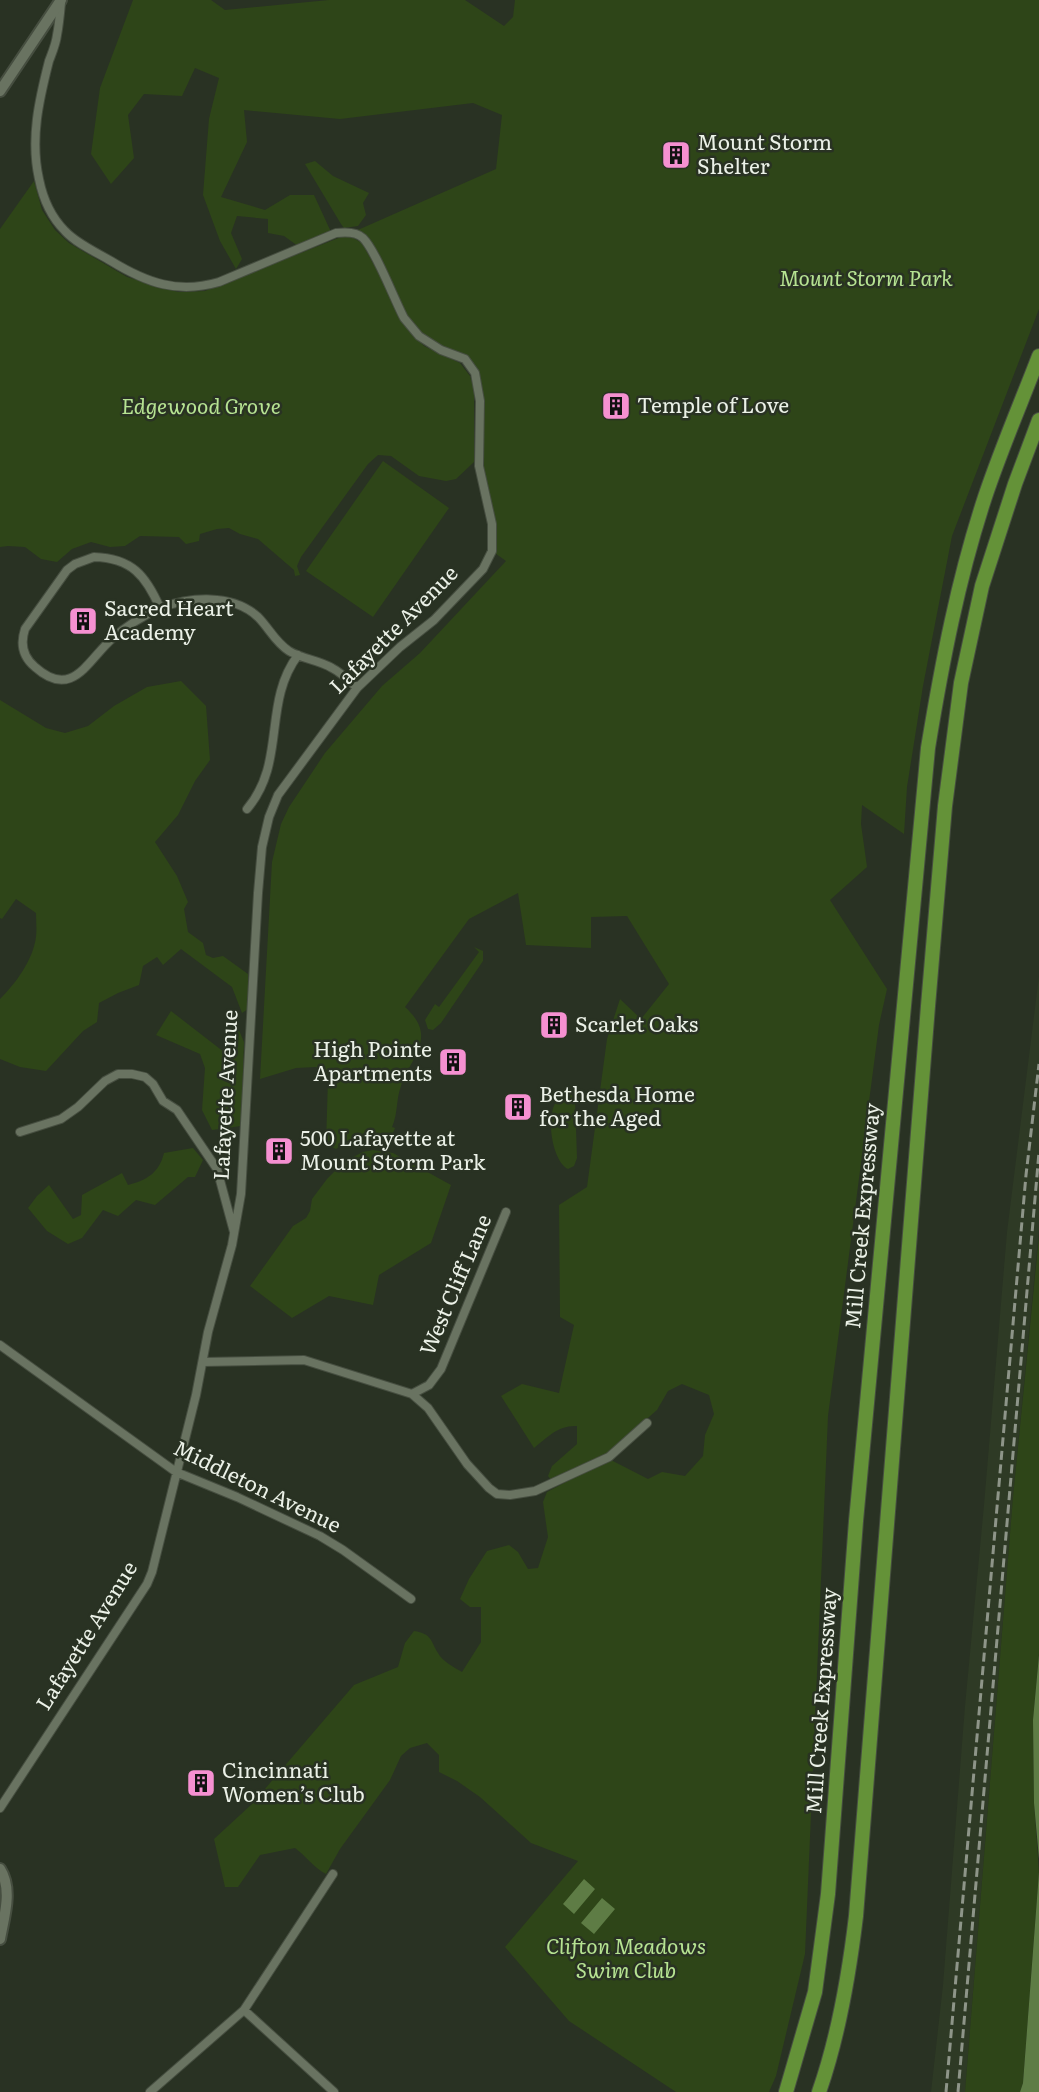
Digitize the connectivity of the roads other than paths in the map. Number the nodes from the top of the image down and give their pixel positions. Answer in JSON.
{"nodes":[{"id":1,"x":61,"y":1,"type":"edge"},
{"id":2,"x":0,"y":91,"type":"edge"},
{"id":3,"x":1039,"y":356,"type":"edge"},
{"id":4,"x":1039,"y":420,"type":"edge"},
{"id":5,"x":160,"y":608,"type":"junction"},
{"id":6,"x":298,"y":655,"type":"junction"},
{"id":7,"x":357,"y":688,"type":"junction"},
{"id":8,"x":246,"y":809,"type":"dead end"},
{"id":9,"x":20,"y":1132,"type":"dead end"},
{"id":10,"x":506,"y":1212,"type":"dead end"},
{"id":11,"x":234,"y":1232,"type":"junction"},
{"id":12,"x":0,"y":1345,"type":"edge"},
{"id":13,"x":203,"y":1362,"type":"junction"},
{"id":14,"x":412,"y":1394,"type":"junction"},
{"id":15,"x":647,"y":1423,"type":"dead end"},
{"id":16,"x":176,"y":1472,"type":"junction"},
{"id":17,"x":411,"y":1599,"type":"dead end"},
{"id":18,"x":0,"y":1808,"type":"edge"},
{"id":19,"x":0,"y":1869,"type":"edge"},
{"id":20,"x":333,"y":1874,"type":"dead end"},
{"id":21,"x":0,"y":1939,"type":"edge"},
{"id":22,"x":244,"y":2010,"type":"junction"},
{"id":23,"x":150,"y":2092,"type":"edge"},
{"id":24,"x":334,"y":2092,"type":"edge"},
{"id":25,"x":786,"y":2092,"type":"edge"},
{"id":26,"x":819,"y":2092,"type":"edge"}],
"edges":[{"from":1,"to":2,"type":"street"},
{"from":1,"to":7,"type":"street","name":"Lafayette Avenue"},
{"from":3,"to":25,"type":"highway","name":"Mill Creek Expressway"},
{"from":4,"to":26,"type":"highway"},
{"from":5,"to":5,"type":"street"},
{"from":5,"to":6,"type":"street"},
{"from":6,"to":7,"type":"street"},
{"from":6,"to":8,"type":"street"},
{"from":7,"to":11,"type":"street","name":"Lafayette Avenue"},
{"from":9,"to":11,"type":"street"},
{"from":10,"to":14,"type":"street","name":"West Cliff Lane"},
{"from":11,"to":13,"type":"street","name":"Lafayette Avenue"},
{"from":12,"to":16,"type":"street","name":"Middleton Avenue"},
{"from":13,"to":14,"type":"street"},
{"from":13,"to":16,"type":"street","name":"Lafayette Avenue"},
{"from":14,"to":15,"type":"street"},
{"from":16,"to":17,"type":"street","name":"Middleton Avenue"},
{"from":16,"to":18,"type":"street","name":"Lafayette Avenue"},
{"from":19,"to":21,"type":"street"},
{"from":20,"to":22,"type":"street"},
{"from":22,"to":23,"type":"street"},
{"from":22,"to":24,"type":"street"}]}
